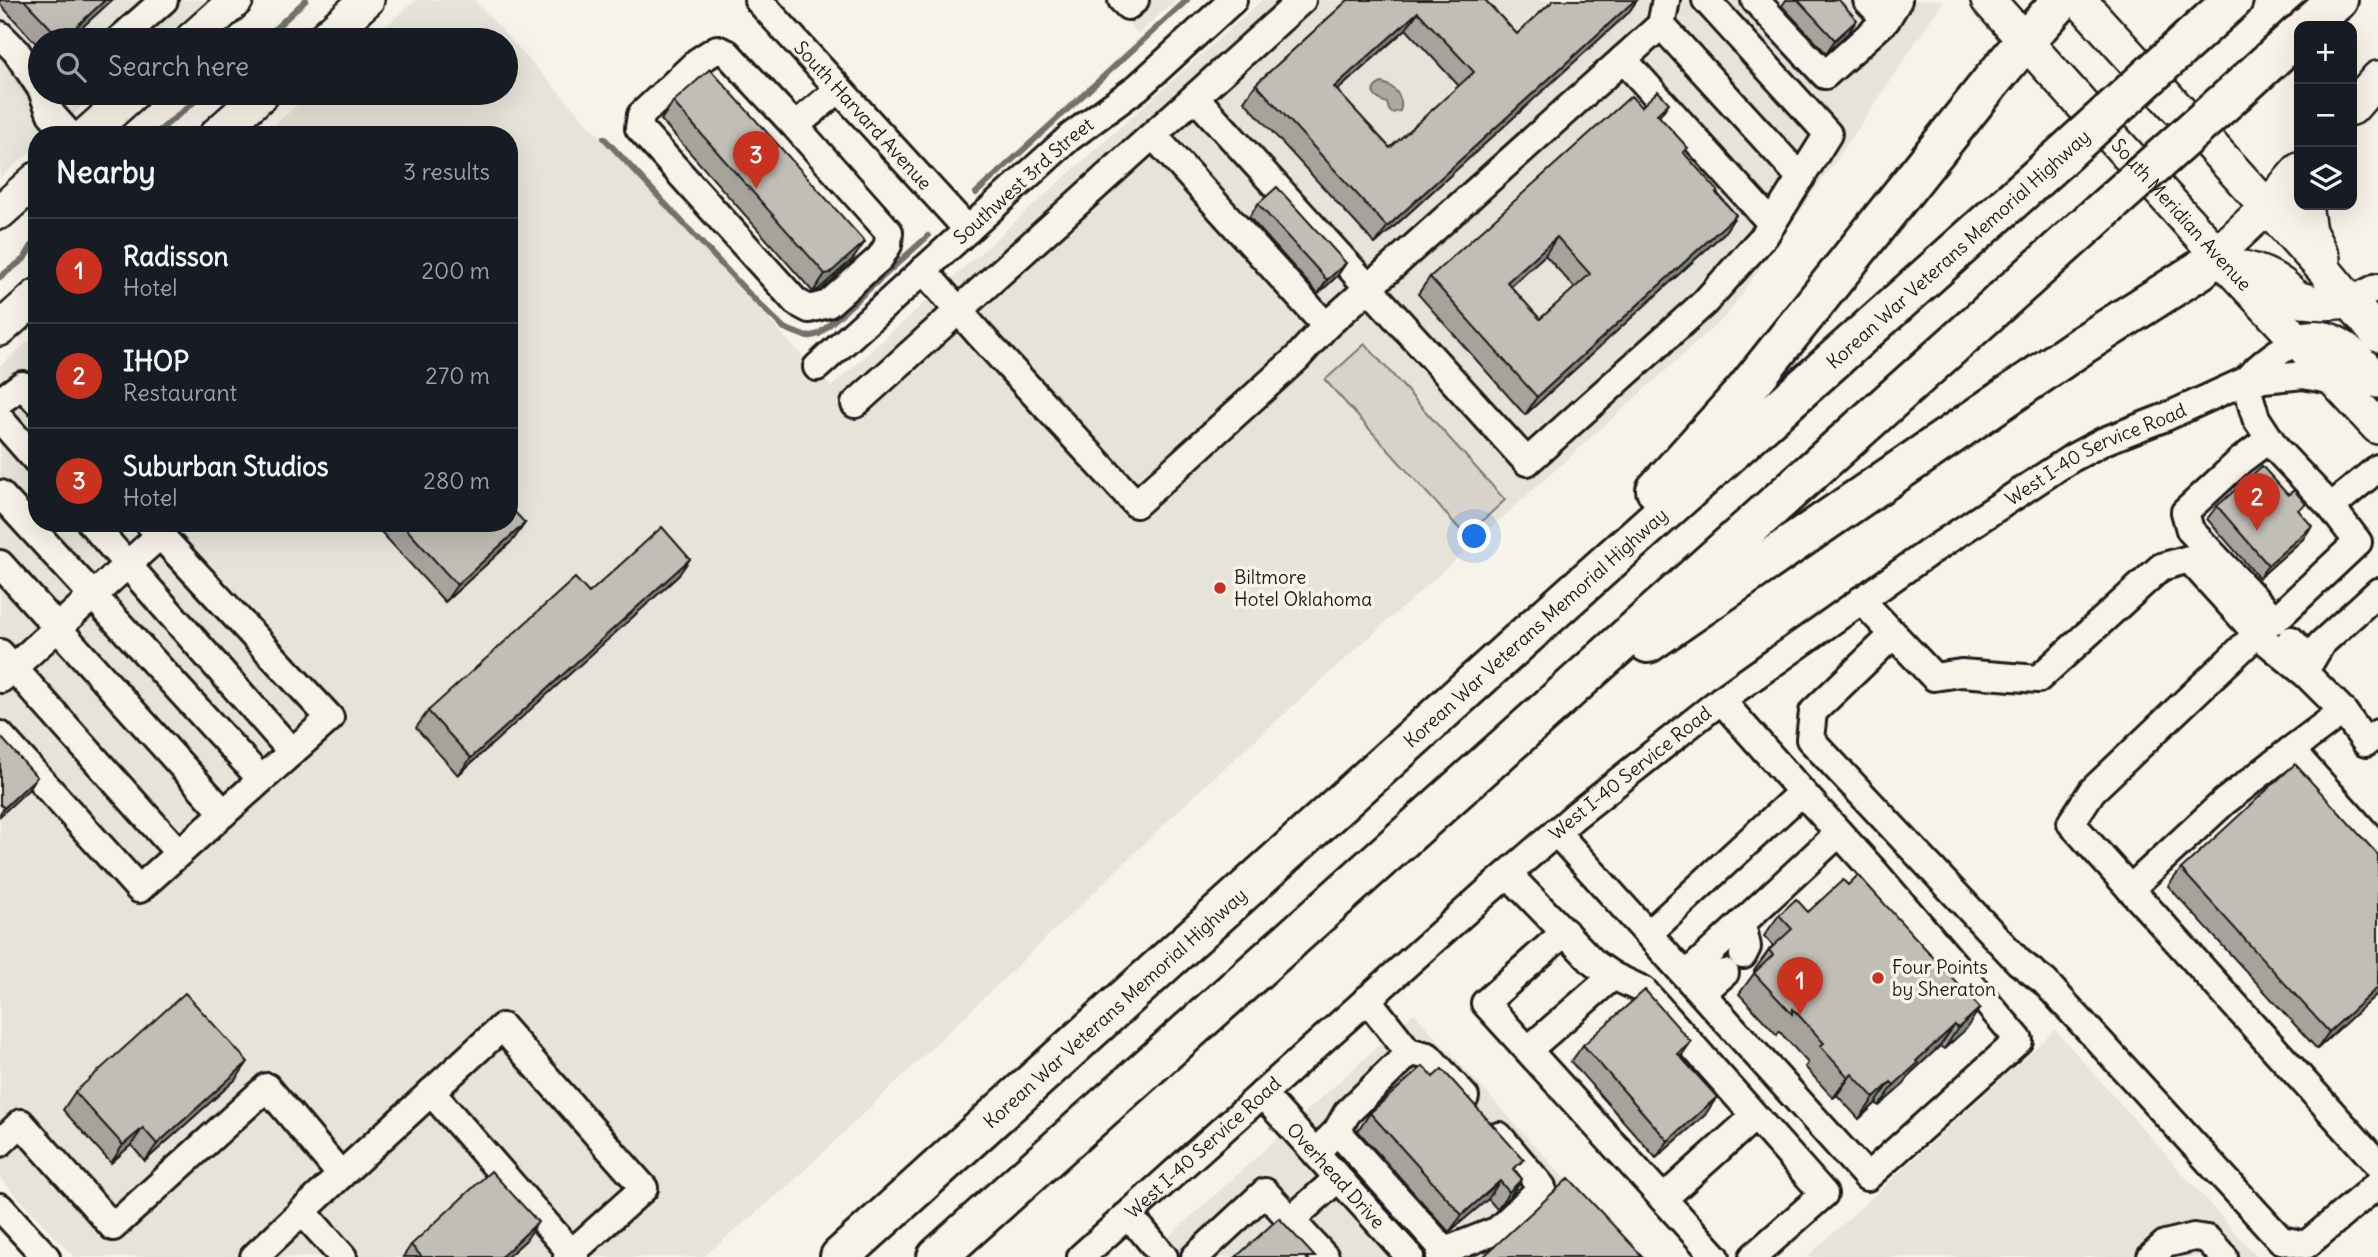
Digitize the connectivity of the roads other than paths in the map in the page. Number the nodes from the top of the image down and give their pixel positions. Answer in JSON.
{"nodes":[{"id":1,"x":164,"y":0,"type":"edge"},
{"id":2,"x":236,"y":0,"type":"edge"},
{"id":3,"x":367,"y":0,"type":"edge"},
{"id":4,"x":758,"y":0,"type":"edge"},
{"id":5,"x":1122,"y":0,"type":"edge"},
{"id":6,"x":1135,"y":0,"type":"edge"},
{"id":7,"x":1233,"y":0,"type":"edge"},
{"id":8,"x":1302,"y":0,"type":"edge"},
{"id":9,"x":1706,"y":0,"type":"edge"},
{"id":10,"x":1755,"y":0,"type":"edge"},
{"id":11,"x":1867,"y":0,"type":"edge"},
{"id":12,"x":1988,"y":0,"type":"edge"},
{"id":13,"x":2062,"y":0,"type":"edge"},
{"id":14,"x":2079,"y":0,"type":"edge"},
{"id":15,"x":2233,"y":0,"type":"edge"},
{"id":16,"x":2337,"y":0,"type":"edge"},
{"id":17,"x":1892,"y":10,"type":"edge"},
{"id":18,"x":1663,"y":12,"type":"edge"},
{"id":19,"x":2314,"y":21,"type":"edge"},
{"id":20,"x":132,"y":28,"type":"edge"},
{"id":21,"x":204,"y":28,"type":"edge"},
{"id":22,"x":336,"y":28,"type":"edge"},
{"id":23,"x":0,"y":35,"type":"edge"},
{"id":24,"x":2294,"y":39,"type":"edge"},
{"id":25,"x":2025,"y":41,"type":"junction"},
{"id":26,"x":1185,"y":44,"type":"junction"},
{"id":27,"x":1623,"y":59,"type":"junction"},
{"id":28,"x":28,"y":67,"type":"edge"},
{"id":29,"x":1216,"y":77,"type":"junction"},
{"id":30,"x":2378,"y":78,"type":"edge"},
{"id":31,"x":839,"y":89,"type":"junction"},
{"id":32,"x":1195,"y":97,"type":"junction"},
{"id":33,"x":2357,"y":102,"type":"edge"},
{"id":34,"x":50,"y":105,"type":"edge"},
{"id":35,"x":119,"y":105,"type":"edge"},
{"id":36,"x":250,"y":105,"type":"edge"},
{"id":37,"x":62,"y":126,"type":"edge"},
{"id":38,"x":96,"y":126,"type":"edge"},
{"id":39,"x":226,"y":126,"type":"edge"},
{"id":40,"x":794,"y":127,"type":"junction"},
{"id":41,"x":1153,"y":135,"type":"junction"},
{"id":42,"x":2294,"y":176,"type":"edge"},
{"id":43,"x":1801,"y":178,"type":"junction"},
{"id":44,"x":28,"y":187,"type":"edge"},
{"id":45,"x":2266,"y":208,"type":"junction"},
{"id":46,"x":2306,"y":210,"type":"edge"},
{"id":47,"x":0,"y":212,"type":"edge"},
{"id":48,"x":1772,"y":224,"type":"junction"},
{"id":49,"x":968,"y":230,"type":"junction"},
{"id":50,"x":2222,"y":260,"type":"junction"},
{"id":51,"x":923,"y":270,"type":"junction"},
{"id":52,"x":2326,"y":272,"type":"junction"},
{"id":53,"x":1369,"y":287,"type":"junction"},
{"id":54,"x":2364,"y":294,"type":"edge"},
{"id":55,"x":28,"y":304,"type":"edge"},
{"id":56,"x":959,"y":310,"type":"junction"},
{"id":57,"x":1326,"y":326,"type":"junction"},
{"id":58,"x":0,"y":329,"type":"edge"},
{"id":59,"x":2378,"y":335,"type":"edge"},
{"id":60,"x":2298,"y":341,"type":"junction"},
{"id":61,"x":817,"y":367,"type":"dead end"},
{"id":62,"x":2245,"y":381,"type":"junction"},
{"id":63,"x":2378,"y":381,"type":"edge"},
{"id":64,"x":2335,"y":382,"type":"junction"},
{"id":65,"x":28,"y":391,"type":"edge"},
{"id":66,"x":0,"y":401,"type":"edge"},
{"id":67,"x":855,"y":404,"type":"dead end"},
{"id":68,"x":0,"y":419,"type":"edge"},
{"id":69,"x":2378,"y":427,"type":"edge"},
{"id":70,"x":2269,"y":439,"type":"junction"},
{"id":71,"x":28,"y":451,"type":"edge"},
{"id":72,"x":2378,"y":468,"type":"edge"},
{"id":73,"x":0,"y":494,"type":"edge"},
{"id":74,"x":2331,"y":507,"type":"junction"},
{"id":75,"x":28,"y":524,"type":"edge"},
{"id":76,"x":35,"y":532,"type":"edge"},
{"id":77,"x":99,"y":532,"type":"edge"},
{"id":78,"x":153,"y":532,"type":"edge"},
{"id":79,"x":158,"y":532,"type":"edge"},
{"id":80,"x":127,"y":563,"type":"junction"},
{"id":81,"x":0,"y":564,"type":"edge"},
{"id":82,"x":2378,"y":592,"type":"edge"},
{"id":83,"x":93,"y":595,"type":"junction"},
{"id":84,"x":1861,"y":600,"type":"junction"},
{"id":85,"x":2266,"y":627,"type":"junction"},
{"id":86,"x":57,"y":628,"type":"junction"},
{"id":87,"x":1894,"y":634,"type":"junction"},
{"id":88,"x":1521,"y":640,"type":"junction"},
{"id":89,"x":5,"y":667,"type":"edge"},
{"id":90,"x":2309,"y":668,"type":"junction"},
{"id":91,"x":1721,"y":700,"type":"junction"},
{"id":92,"x":2343,"y":711,"type":"junction"},
{"id":93,"x":1541,"y":713,"type":"junction"},
{"id":94,"x":0,"y":735,"type":"edge"},
{"id":95,"x":2374,"y":742,"type":"edge"},
{"id":96,"x":2291,"y":750,"type":"junction"},
{"id":97,"x":292,"y":752,"type":"junction"},
{"id":98,"x":261,"y":779,"type":"junction"},
{"id":99,"x":1802,"y":792,"type":"junction"},
{"id":100,"x":223,"y":813,"type":"junction"},
{"id":101,"x":1556,"y":832,"type":"junction"},
{"id":102,"x":1839,"y":833,"type":"junction"},
{"id":103,"x":2378,"y":847,"type":"edge"},
{"id":104,"x":179,"y":853,"type":"junction"},
{"id":105,"x":1508,"y":874,"type":"junction"},
{"id":106,"x":2130,"y":889,"type":"junction"},
{"id":107,"x":1742,"y":923,"type":"junction"},
{"id":108,"x":1564,"y":932,"type":"junction"},
{"id":109,"x":1648,"y":934,"type":"junction"},
{"id":110,"x":1613,"y":976,"type":"junction"},
{"id":111,"x":1694,"y":984,"type":"junction"},
{"id":112,"x":1367,"y":999,"type":"junction"},
{"id":113,"x":1528,"y":1050,"type":"junction"},
{"id":114,"x":1408,"y":1051,"type":"junction"},
{"id":115,"x":430,"y":1093,"type":"junction"},
{"id":116,"x":1262,"y":1094,"type":"junction"},
{"id":117,"x":1754,"y":1117,"type":"junction"},
{"id":118,"x":1337,"y":1131,"type":"junction"},
{"id":119,"x":0,"y":1143,"type":"edge"},
{"id":120,"x":1315,"y":1153,"type":"junction"},
{"id":121,"x":2378,"y":1164,"type":"edge"},
{"id":122,"x":341,"y":1175,"type":"junction"},
{"id":123,"x":1338,"y":1178,"type":"junction"},
{"id":124,"x":2378,"y":1184,"type":"edge"},
{"id":125,"x":1663,"y":1199,"type":"junction"},
{"id":126,"x":0,"y":1207,"type":"edge"},
{"id":127,"x":302,"y":1211,"type":"junction"},
{"id":128,"x":1291,"y":1220,"type":"junction"},
{"id":129,"x":1133,"y":1223,"type":"junction"},
{"id":130,"x":1162,"y":1254,"type":"edge"},
{"id":131,"x":572,"y":1255,"type":"edge"},
{"id":132,"x":1445,"y":1255,"type":"edge"},
{"id":133,"x":339,"y":1256,"type":"edge"},
{"id":134,"x":46,"y":1257,"type":"edge"},
{"id":135,"x":254,"y":1257,"type":"edge"},
{"id":136,"x":840,"y":1257,"type":"edge"},
{"id":137,"x":937,"y":1257,"type":"edge"},
{"id":138,"x":1081,"y":1257,"type":"edge"},
{"id":139,"x":1195,"y":1257,"type":"edge"},
{"id":140,"x":1325,"y":1257,"type":"edge"},
{"id":141,"x":1410,"y":1257,"type":"edge"},
{"id":142,"x":1716,"y":1257,"type":"edge"},
{"id":143,"x":1753,"y":1257,"type":"edge"},
{"id":144,"x":2151,"y":1257,"type":"edge"},
{"id":145,"x":2224,"y":1257,"type":"edge"}],
"edges":[{"from":1,"to":20,"type":"street"},
{"from":2,"to":21,"type":"main road"},
{"from":3,"to":22,"type":"main road"},
{"from":4,"to":31,"type":"street","name":"South Harvard Avenue"},
{"from":5,"to":6,"type":"street"},
{"from":7,"to":26,"type":"street","name":"Southwest 3rd Street"},
{"from":8,"to":29,"type":"street"},
{"from":9,"to":43,"type":"street"},
{"from":10,"to":17,"type":"street"},
{"from":11,"to":17,"type":"street"},
{"from":12,"to":25,"type":"main road","name":"South Meridian Avenue"},
{"from":13,"to":25,"type":"highway"},
{"from":14,"to":45,"type":"main road"},
{"from":15,"to":88,"type":"highway","name":"Korean War Veterans Memorial Highway","bridge":true},
{"from":16,"to":19,"type":"highway"},
{"from":18,"to":27,"type":"street"},
{"from":18,"to":43,"type":"street"},
{"from":23,"to":28,"type":"street"},
{"from":24,"to":93,"type":"highway","bridge":true},
{"from":25,"to":50,"type":"main road","name":"South Meridian Avenue"},
{"from":25,"to":88,"type":"highway"},
{"from":26,"to":29,"type":"street"},
{"from":26,"to":49,"type":"street","name":"Southwest 3rd Street"},
{"from":27,"to":48,"type":"street"},
{"from":27,"to":53,"type":"street"},
{"from":29,"to":32,"type":"street"},
{"from":30,"to":33,"type":"main road"},
{"from":31,"to":40,"type":"street"},
{"from":31,"to":49,"type":"street","name":"South Harvard Avenue"},
{"from":32,"to":41,"type":"street"},
{"from":32,"to":53,"type":"street"},
{"from":34,"to":37,"type":"street"},
{"from":35,"to":38,"type":"main road"},
{"from":36,"to":39,"type":"main road"},
{"from":40,"to":40,"type":"street"},
{"from":41,"to":56,"type":"street"},
{"from":41,"to":57,"type":"street"},
{"from":42,"to":45,"type":"main road"},
{"from":43,"to":48,"type":"street"},
{"from":44,"to":47,"type":"main road"},
{"from":45,"to":50,"type":"main road"},
{"from":45,"to":52,"type":"main road"},
{"from":46,"to":52,"type":"main road"},
{"from":48,"to":53,"type":"street"},
{"from":49,"to":51,"type":"street","name":"Southwest 3rd Street"},
{"from":50,"to":54,"type":"main road"},
{"from":50,"to":60,"type":"main road","name":"South Meridian Avenue"},
{"from":50,"to":93,"type":"highway"},
{"from":51,"to":56,"type":"street"},
{"from":51,"to":61,"type":"street","name":"Southwest 3rd Street"},
{"from":52,"to":54,"type":"main road"},
{"from":53,"to":57,"type":"street"},
{"from":54,"to":59,"type":"main road"},
{"from":55,"to":58,"type":"main road"},
{"from":56,"to":57,"type":"street"},
{"from":56,"to":67,"type":"street"},
{"from":60,"to":62,"type":"street","name":"West I-40 Service Road"},
{"from":60,"to":63,"type":"main road"},
{"from":60,"to":64,"type":"main road","name":"South Meridian Avenue"},
{"from":62,"to":64,"type":"street","name":"West I-40 Service Road"},
{"from":62,"to":70,"type":"street"},
{"from":62,"to":84,"type":"street","name":"West I-40 Service Road"},
{"from":64,"to":69,"type":"main road","name":"South Meridian Avenue"},
{"from":65,"to":66,"type":"street"},
{"from":68,"to":71,"type":"street"},
{"from":70,"to":74,"type":"street"},
{"from":70,"to":85,"type":"street"},
{"from":72,"to":74,"type":"street"},
{"from":73,"to":75,"type":"street"},
{"from":74,"to":85,"type":"street"},
{"from":76,"to":83,"type":"street"},
{"from":77,"to":80,"type":"street"},
{"from":78,"to":80,"type":"street"},
{"from":79,"to":97,"type":"street"},
{"from":80,"to":83,"type":"street"},
{"from":80,"to":97,"type":"street"},
{"from":81,"to":86,"type":"street"},
{"from":82,"to":90,"type":"street"},
{"from":83,"to":86,"type":"street"},
{"from":83,"to":98,"type":"street"},
{"from":84,"to":87,"type":"street"},
{"from":84,"to":91,"type":"street","name":"West I-40 Service Road"},
{"from":85,"to":87,"type":"street"},
{"from":85,"to":90,"type":"street"},
{"from":85,"to":106,"type":"street"},
{"from":86,"to":89,"type":"street"},
{"from":86,"to":100,"type":"street"},
{"from":87,"to":124,"type":"street"},
{"from":88,"to":136,"type":"highway","name":"Korean War Veterans Memorial Highway"},
{"from":89,"to":104,"type":"street"},
{"from":90,"to":92,"type":"street"},
{"from":91,"to":99,"type":"street"},
{"from":91,"to":101,"type":"street","name":"West I-40 Service Road"},
{"from":92,"to":95,"type":"street"},
{"from":92,"to":96,"type":"street"},
{"from":93,"to":137,"type":"highway"},
{"from":94,"to":104,"type":"street"},
{"from":96,"to":103,"type":"street"},
{"from":96,"to":106,"type":"street"},
{"from":97,"to":98,"type":"street"},
{"from":98,"to":100,"type":"street"},
{"from":99,"to":102,"type":"street"},
{"from":99,"to":109,"type":"street"},
{"from":100,"to":104,"type":"street"},
{"from":101,"to":105,"type":"street","name":"West I-40 Service Road"},
{"from":101,"to":109,"type":"street"},
{"from":102,"to":107,"type":"street"},
{"from":102,"to":111,"type":"street"},
{"from":105,"to":108,"type":"street"},
{"from":105,"to":112,"type":"street","name":"West I-40 Service Road"},
{"from":106,"to":121,"type":"street"},
{"from":107,"to":111,"type":"street"},
{"from":107,"to":111,"type":"street"},
{"from":108,"to":110,"type":"street"},
{"from":108,"to":113,"type":"street"},
{"from":109,"to":111,"type":"street"},
{"from":110,"to":113,"type":"street"},
{"from":110,"to":117,"type":"street"},
{"from":112,"to":114,"type":"street"},
{"from":112,"to":116,"type":"street","name":"West I-40 Service Road"},
{"from":113,"to":125,"type":"street"},
{"from":114,"to":118,"type":"street"},
{"from":114,"to":132,"type":"street"},
{"from":115,"to":122,"type":"street"},
{"from":115,"to":131,"type":"street"},
{"from":115,"to":131,"type":"street"},
{"from":116,"to":120,"type":"street","name":"Overhead Drive"},
{"from":116,"to":129,"type":"street","name":"West I-40 Service Road"},
{"from":117,"to":125,"type":"street"},
{"from":117,"to":143,"type":"street"},
{"from":118,"to":120,"type":"street"},
{"from":118,"to":132,"type":"street"},
{"from":119,"to":122,"type":"street"},
{"from":120,"to":123,"type":"street","name":"Overhead Drive"},
{"from":122,"to":127,"type":"street"},
{"from":123,"to":128,"type":"street"},
{"from":123,"to":141,"type":"street","name":"Overhead Drive"},
{"from":125,"to":142,"type":"street"},
{"from":126,"to":134,"type":"street"},
{"from":127,"to":133,"type":"street"},
{"from":127,"to":135,"type":"street"},
{"from":128,"to":139,"type":"street"},
{"from":128,"to":140,"type":"street"},
{"from":129,"to":130,"type":"street"},
{"from":129,"to":138,"type":"street","name":"West I-40 Service Road"},
{"from":144,"to":145,"type":"street"}]}
